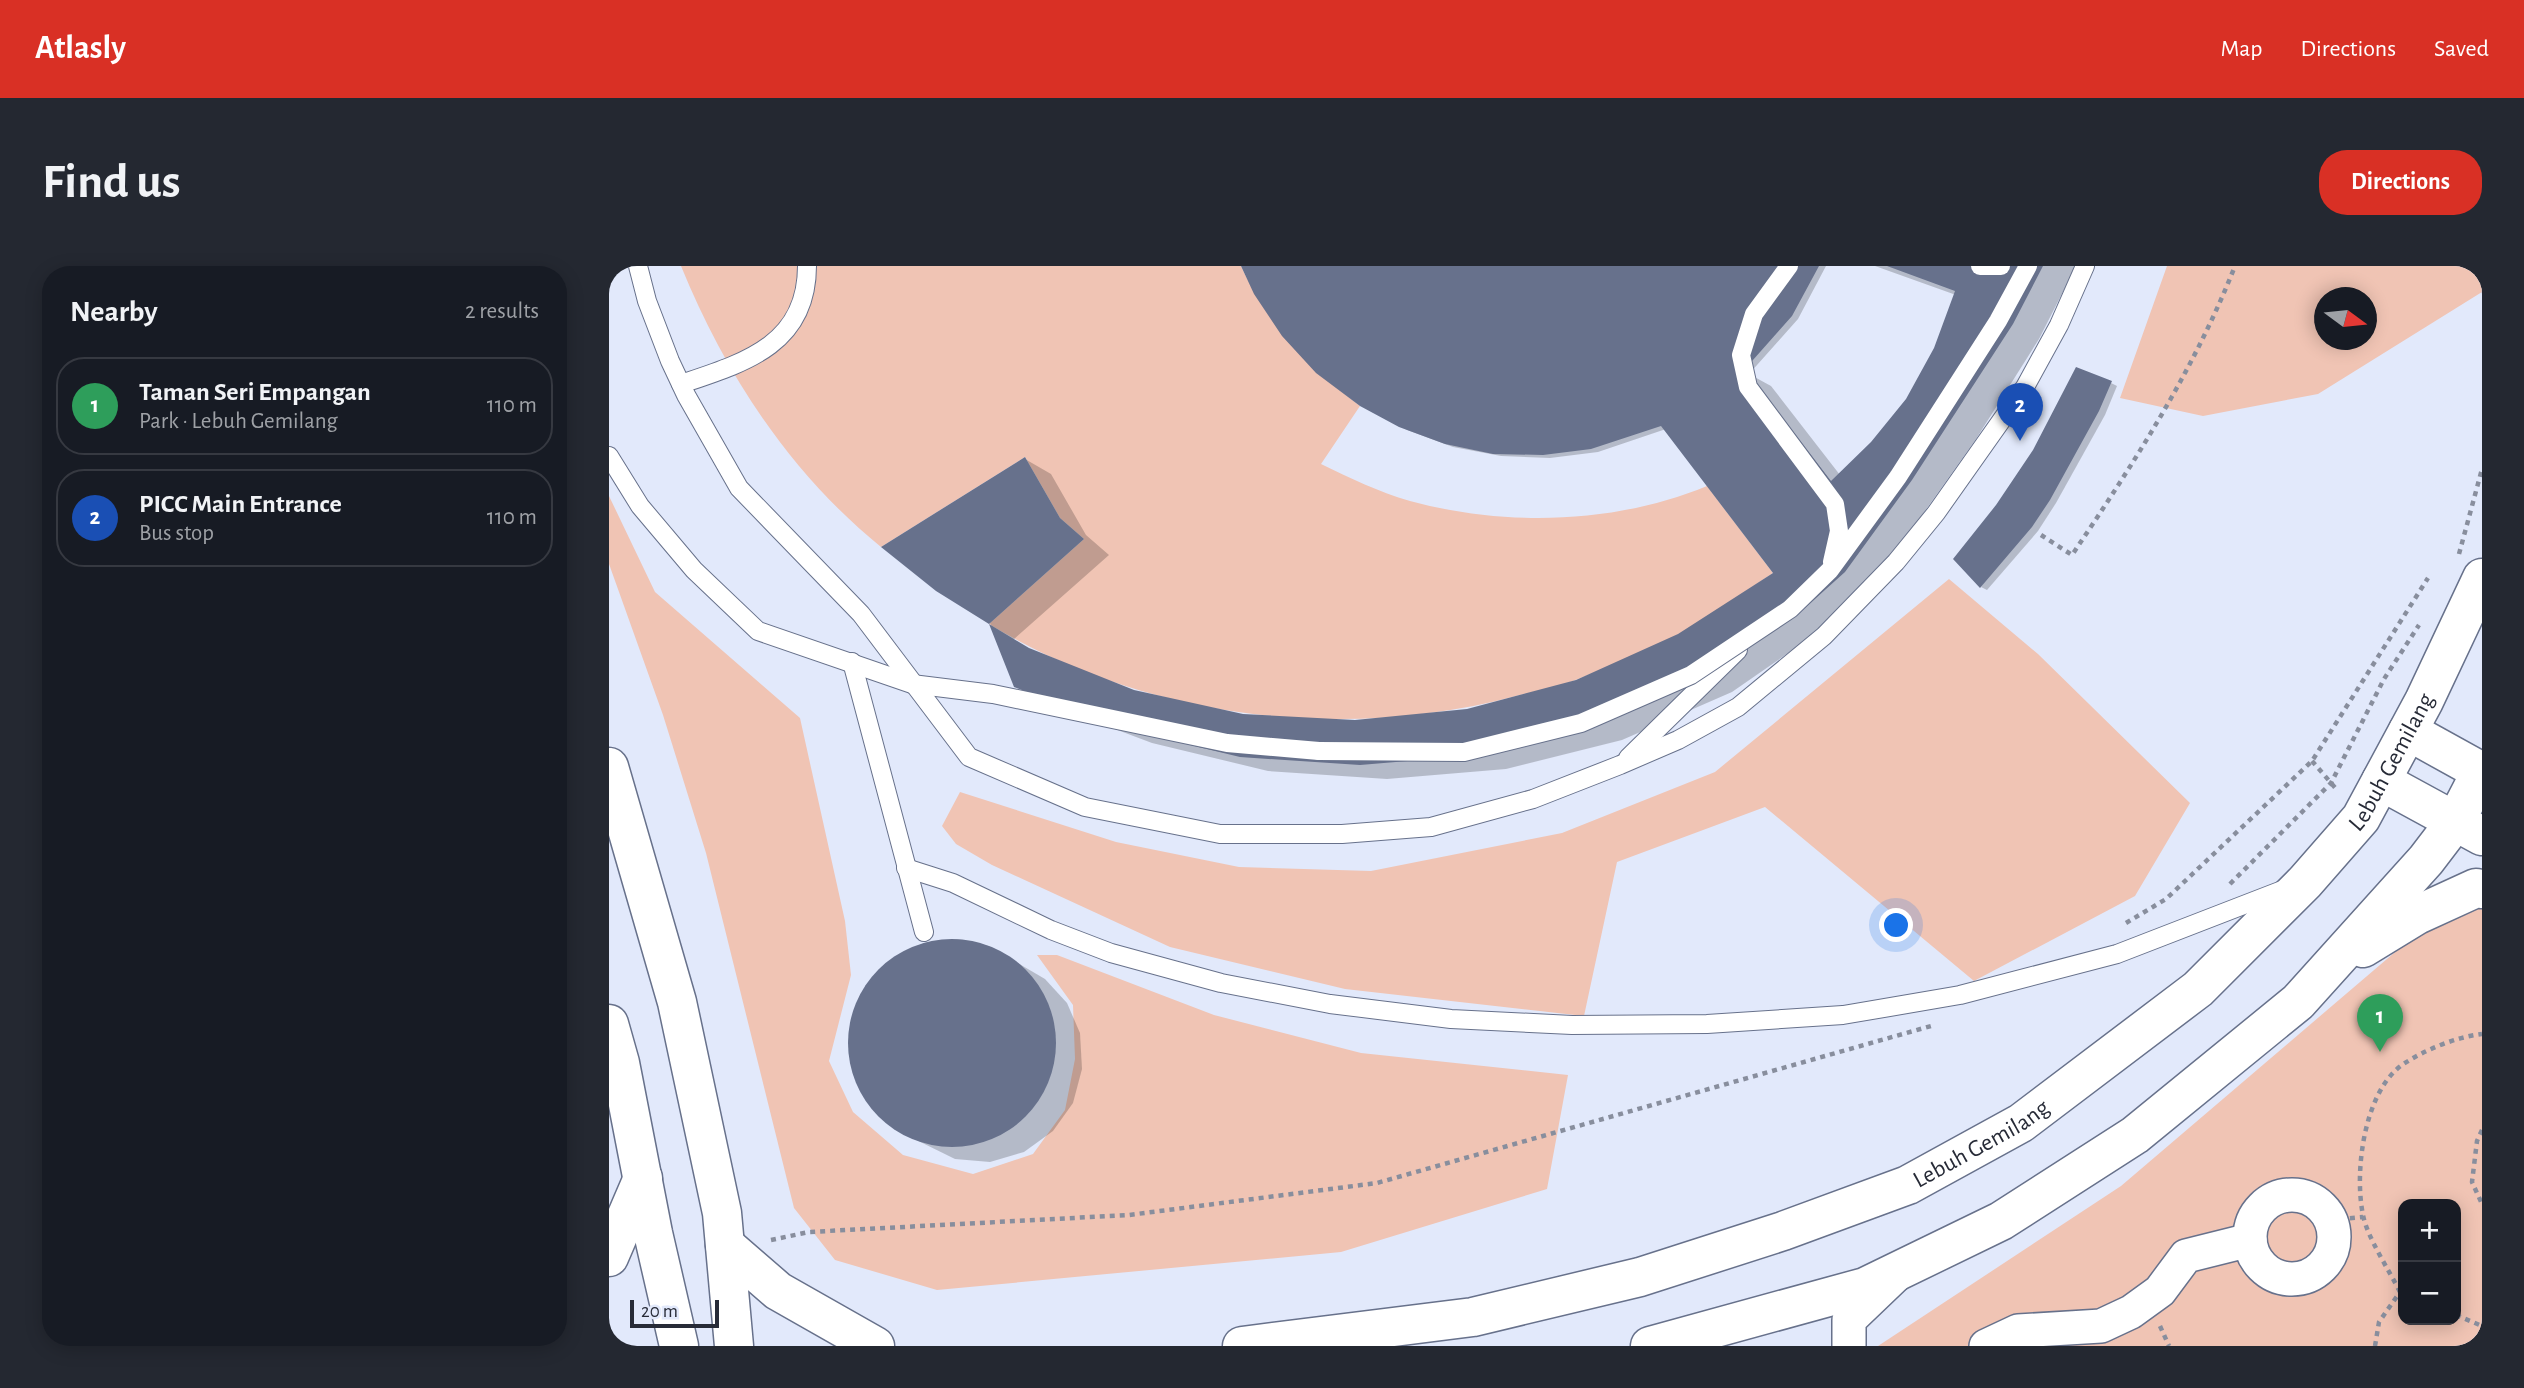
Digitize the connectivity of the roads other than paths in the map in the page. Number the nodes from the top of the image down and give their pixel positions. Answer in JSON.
{"nodes":[{"id":1,"x":638,"y":266,"type":"edge"},
{"id":2,"x":807,"y":266,"type":"edge"},
{"id":3,"x":1789,"y":266,"type":"edge"},
{"id":4,"x":1980,"y":266,"type":"edge"},
{"id":5,"x":2001,"y":266,"type":"edge"},
{"id":6,"x":2028,"y":266,"type":"edge"},
{"id":7,"x":2036,"y":266,"type":"edge"},
{"id":8,"x":2085,"y":266,"type":"edge"},
{"id":9,"x":681,"y":384,"type":"junction"},
{"id":10,"x":609,"y":456,"type":"edge"},
{"id":11,"x":2470,"y":569,"type":"edge"},
{"id":12,"x":1831,"y":570,"type":"junction"},
{"id":13,"x":852,"y":662,"type":"junction"},
{"id":14,"x":912,"y":684,"type":"junction"},
{"id":15,"x":2408,"y":731,"type":"junction"},
{"id":16,"x":1620,"y":765,"type":"junction"},
{"id":17,"x":609,"y":768,"type":"edge"},
{"id":18,"x":2482,"y":771,"type":"edge"},
{"id":19,"x":2381,"y":781,"type":"junction"},
{"id":20,"x":2469,"y":829,"type":"edge"},
{"id":21,"x":907,"y":868,"type":"junction"},
{"id":22,"x":2305,"y":882,"type":"junction"},
{"id":23,"x":2482,"y":889,"type":"edge"},
{"id":24,"x":923,"y":932,"type":"dead end"},
{"id":25,"x":2326,"y":971,"type":"junction"},
{"id":26,"x":609,"y":1024,"type":"edge"},
{"id":27,"x":643,"y":1178,"type":"junction"},
{"id":28,"x":2250,"y":1240,"type":"junction"},
{"id":29,"x":725,"y":1245,"type":"junction"},
{"id":30,"x":609,"y":1257,"type":"edge"},
{"id":31,"x":1902,"y":1269,"type":"junction"},
{"id":32,"x":1695,"y":1336,"type":"junction"},
{"id":33,"x":2064,"y":1336,"type":"edge"},
{"id":34,"x":680,"y":1346,"type":"edge"},
{"id":35,"x":734,"y":1346,"type":"edge"},
{"id":36,"x":875,"y":1346,"type":"edge"},
{"id":37,"x":1242,"y":1346,"type":"edge"},
{"id":38,"x":1650,"y":1346,"type":"edge"},
{"id":39,"x":1733,"y":1346,"type":"edge"},
{"id":40,"x":1849,"y":1346,"type":"edge"},
{"id":41,"x":1986,"y":1346,"type":"edge"}],
"edges":[{"from":1,"to":9,"type":"lane"},
{"from":2,"to":9,"type":"lane"},
{"from":3,"to":12,"type":"lane","bridge":true},
{"from":4,"to":5,"type":"lane"},
{"from":6,"to":12,"type":"lane","bridge":true},
{"from":7,"to":16,"type":"lane"},
{"from":8,"to":16,"type":"lane"},
{"from":9,"to":14,"type":"lane"},
{"from":10,"to":13,"type":"lane"},
{"from":11,"to":15,"type":"main road","name":"Lebuh Gemilang"},
{"from":12,"to":14,"type":"lane","bridge":true},
{"from":13,"to":14,"type":"lane"},
{"from":13,"to":21,"type":"lane"},
{"from":14,"to":16,"type":"lane"},
{"from":15,"to":18,"type":"main road"},
{"from":15,"to":19,"type":"main road","name":"Lebuh Gemilang"},
{"from":17,"to":29,"type":"main road"},
{"from":18,"to":20,"type":"main road"},
{"from":19,"to":20,"type":"main road"},
{"from":19,"to":22,"type":"main road","name":"Lebuh Gemilang"},
{"from":20,"to":25,"type":"main road"},
{"from":21,"to":22,"type":"lane"},
{"from":21,"to":24,"type":"lane"},
{"from":22,"to":37,"type":"main road","name":"Lebuh Gemilang"},
{"from":23,"to":25,"type":"main road"},
{"from":25,"to":31,"type":"main road"},
{"from":26,"to":27,"type":"main road"},
{"from":27,"to":30,"type":"main road"},
{"from":27,"to":34,"type":"main road"},
{"from":28,"to":28,"type":"street"},
{"from":28,"to":33,"type":"street"},
{"from":29,"to":35,"type":"main road"},
{"from":29,"to":36,"type":"main road"},
{"from":31,"to":32,"type":"main road"},
{"from":31,"to":40,"type":"street"},
{"from":32,"to":38,"type":"main road"},
{"from":32,"to":39,"type":"street"},
{"from":33,"to":41,"type":"street"}]}
